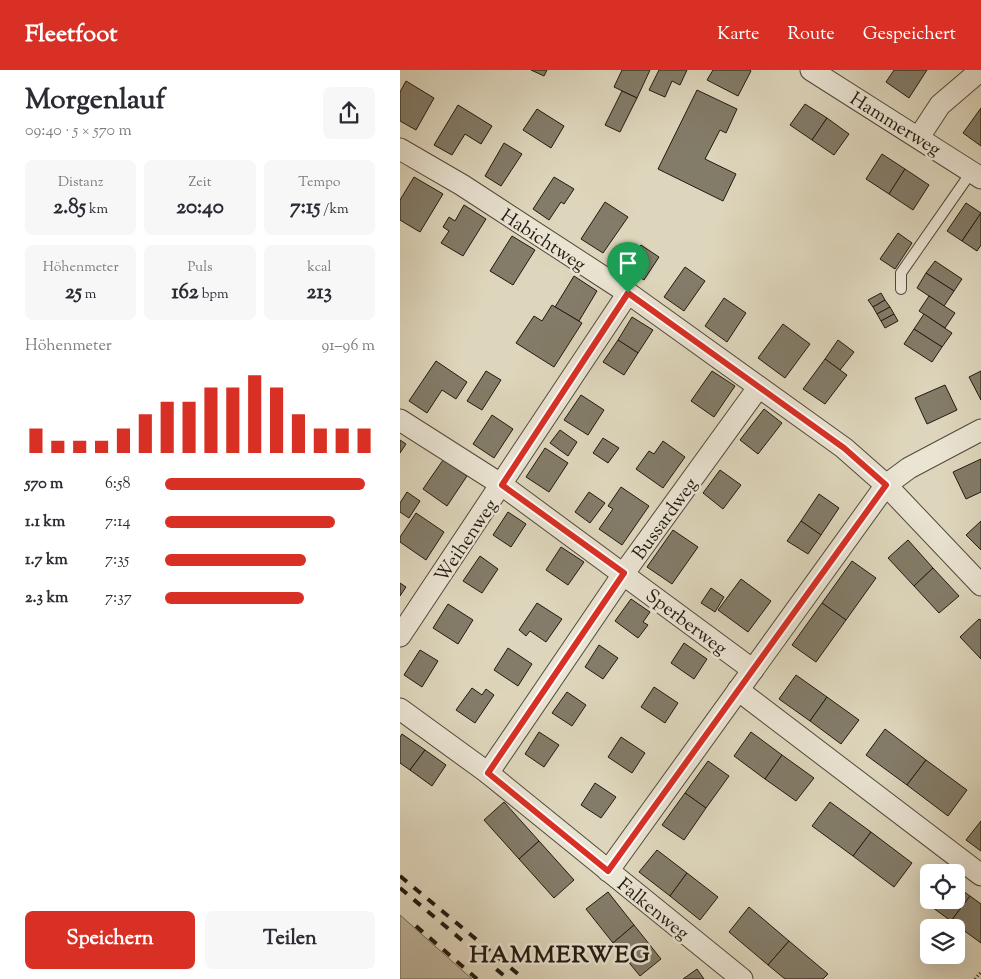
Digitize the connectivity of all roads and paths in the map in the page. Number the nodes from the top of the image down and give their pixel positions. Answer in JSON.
{"nodes":[{"id":1,"x":811,"y":70,"type":"edge"},
{"id":2,"x":981,"y":70,"type":"edge"},
{"id":3,"x":919,"y":137,"type":"junction"},
{"id":4,"x":400,"y":149,"type":"edge"},
{"id":5,"x":976,"y":175,"type":"edge"},
{"id":6,"x":901,"y":290,"type":"dead end"},
{"id":7,"x":628,"y":293,"type":"junction"},
{"id":8,"x":758,"y":388,"type":"junction"},
{"id":9,"x":400,"y":420,"type":"edge"},
{"id":10,"x":981,"y":430,"type":"edge"},
{"id":11,"x":502,"y":485,"type":"junction"},
{"id":12,"x":886,"y":485,"type":"junction"},
{"id":13,"x":624,"y":573,"type":"junction"},
{"id":14,"x":981,"y":585,"type":"edge"},
{"id":15,"x":400,"y":636,"type":"edge"},
{"id":16,"x":752,"y":670,"type":"junction"},
{"id":17,"x":738,"y":690,"type":"junction"},
{"id":18,"x":400,"y":709,"type":"edge"},
{"id":19,"x":488,"y":773,"type":"junction"},
{"id":20,"x":608,"y":871,"type":"junction"},
{"id":21,"x":981,"y":875,"type":"edge"},
{"id":22,"x":981,"y":972,"type":"edge"},
{"id":23,"x":742,"y":979,"type":"edge"},
{"id":24,"x":975,"y":979,"type":"edge"}],
"edges":[{"from":1,"to":3,"type":"street","name":"Hammerweg"},
{"from":2,"to":3,"type":"street"},
{"from":3,"to":5,"type":"street","name":"Hammerweg"},
{"from":4,"to":7,"type":"street","name":"Habichtweg"},
{"from":5,"to":6,"type":"lane"},
{"from":7,"to":8,"type":"street","name":"Habichtweg"},
{"from":7,"to":11,"type":"street","name":"Weihenweg"},
{"from":8,"to":12,"type":"street","name":"Habichtweg"},
{"from":8,"to":13,"type":"street","name":"Bussardweg"},
{"from":9,"to":11,"type":"street","name":"Sperberweg"},
{"from":10,"to":12,"type":"street"},
{"from":11,"to":13,"type":"street","name":"Sperberweg"},
{"from":11,"to":15,"type":"street","name":"Weihenweg"},
{"from":12,"to":14,"type":"street","name":"Habichtweg"},
{"from":12,"to":16,"type":"street"},
{"from":13,"to":16,"type":"street","name":"Sperberweg"},
{"from":13,"to":19,"type":"street","name":"Bussardweg"},
{"from":16,"to":17,"type":"street"},
{"from":17,"to":20,"type":"street"},
{"from":17,"to":21,"type":"street"},
{"from":18,"to":19,"type":"street","name":"Falkenweg"},
{"from":19,"to":20,"type":"street","name":"Falkenweg"},
{"from":20,"to":23,"type":"street","name":"Falkenweg"},
{"from":22,"to":24,"type":"path"}]}
